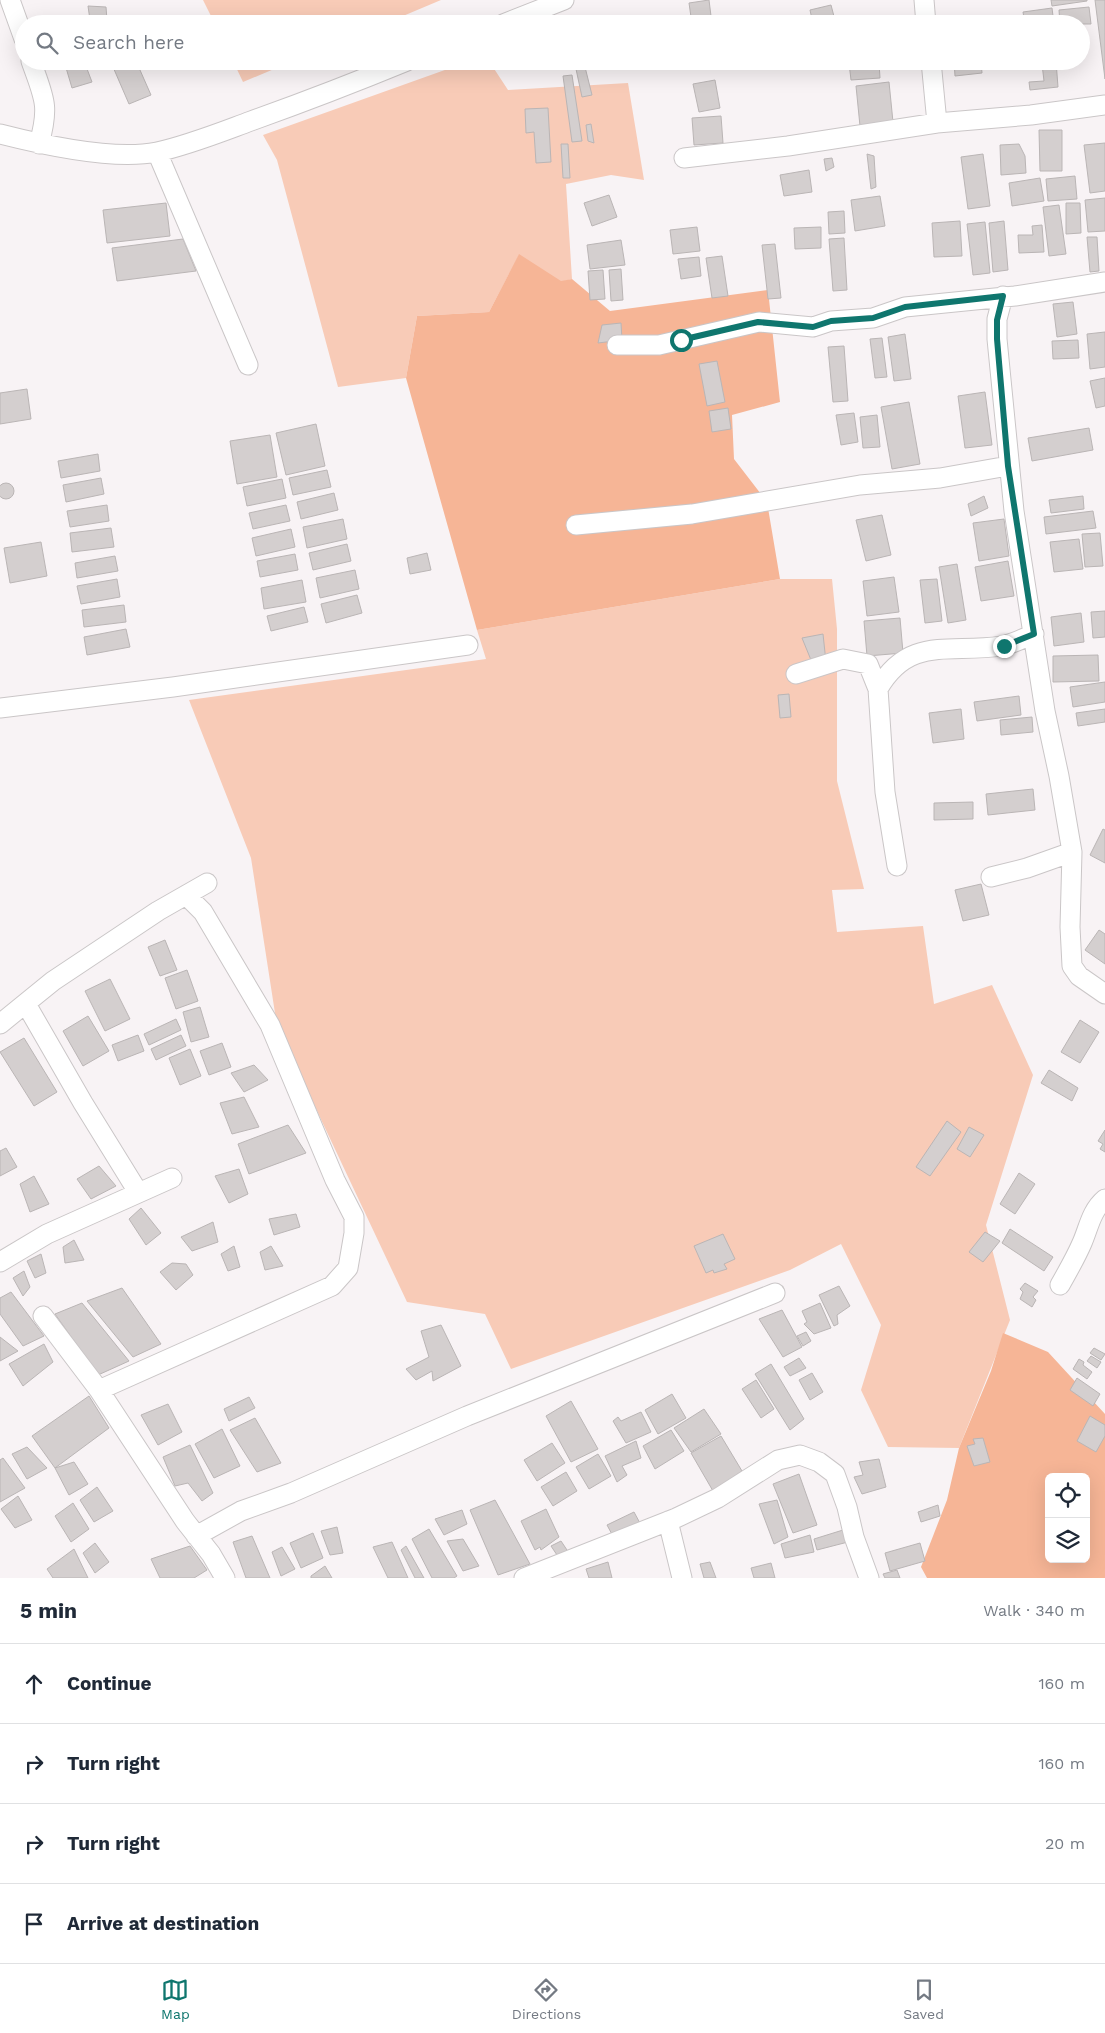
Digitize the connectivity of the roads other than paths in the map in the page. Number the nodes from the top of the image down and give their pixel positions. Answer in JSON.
{"nodes":[{"id":1,"x":10,"y":0,"type":"edge"},
{"id":2,"x":564,"y":0,"type":"edge"},
{"id":3,"x":924,"y":0,"type":"edge"},
{"id":4,"x":15,"y":15,"type":"edge"},
{"id":5,"x":525,"y":15,"type":"edge"},
{"id":6,"x":925,"y":15,"type":"edge"},
{"id":7,"x":34,"y":70,"type":"edge"},
{"id":8,"x":384,"y":70,"type":"edge"},
{"id":9,"x":932,"y":70,"type":"edge"},
{"id":10,"x":1105,"y":105,"type":"edge"},
{"id":11,"x":938,"y":123,"type":"junction"},
{"id":12,"x":0,"y":134,"type":"edge"},
{"id":13,"x":39,"y":144,"type":"junction"},
{"id":14,"x":156,"y":152,"type":"junction"},
{"id":15,"x":684,"y":158,"type":"dead end"},
{"id":16,"x":1105,"y":282,"type":"edge"},
{"id":17,"x":1003,"y":296,"type":"junction"},
{"id":18,"x":617,"y":345,"type":"dead end"},
{"id":19,"x":248,"y":365,"type":"dead end"},
{"id":20,"x":1008,"y":466,"type":"junction"},
{"id":21,"x":576,"y":525,"type":"dead end"},
{"id":22,"x":1034,"y":634,"type":"junction"},
{"id":23,"x":468,"y":645,"type":"dead end"},
{"id":24,"x":796,"y":674,"type":"dead end"},
{"id":25,"x":878,"y":689,"type":"junction"},
{"id":26,"x":0,"y":708,"type":"edge"},
{"id":27,"x":1072,"y":852,"type":"junction"},
{"id":28,"x":897,"y":866,"type":"dead end"},
{"id":29,"x":991,"y":876,"type":"dead end"},
{"id":30,"x":207,"y":883,"type":"dead end"},
{"id":31,"x":186,"y":895,"type":"junction"},
{"id":32,"x":1105,"y":994,"type":"edge"},
{"id":33,"x":26,"y":1004,"type":"junction"},
{"id":34,"x":0,"y":1024,"type":"edge"},
{"id":35,"x":172,"y":1178,"type":"dead end"},
{"id":36,"x":138,"y":1192,"type":"junction"},
{"id":37,"x":1105,"y":1199,"type":"edge"},
{"id":38,"x":0,"y":1262,"type":"edge"},
{"id":39,"x":1060,"y":1285,"type":"dead end"},
{"id":40,"x":775,"y":1293,"type":"dead end"},
{"id":41,"x":43,"y":1316,"type":"dead end"},
{"id":42,"x":99,"y":1390,"type":"junction"},
{"id":43,"x":668,"y":1522,"type":"junction"},
{"id":44,"x":196,"y":1536,"type":"junction"},
{"id":45,"x":225,"y":1578,"type":"edge"},
{"id":46,"x":524,"y":1578,"type":"edge"},
{"id":47,"x":682,"y":1578,"type":"edge"},
{"id":48,"x":869,"y":1578,"type":"edge"}],
"edges":[{"from":1,"to":4,"type":"street"},
{"from":2,"to":5,"type":"street"},
{"from":3,"to":6,"type":"street"},
{"from":7,"to":13,"type":"street"},
{"from":8,"to":14,"type":"street"},
{"from":9,"to":11,"type":"street"},
{"from":10,"to":11,"type":"street"},
{"from":11,"to":15,"type":"street"},
{"from":12,"to":13,"type":"street"},
{"from":13,"to":14,"type":"street"},
{"from":14,"to":19,"type":"street"},
{"from":16,"to":17,"type":"street"},
{"from":17,"to":18,"type":"street"},
{"from":17,"to":20,"type":"street"},
{"from":20,"to":21,"type":"street"},
{"from":20,"to":22,"type":"street"},
{"from":22,"to":25,"type":"street"},
{"from":22,"to":27,"type":"street"},
{"from":23,"to":26,"type":"street"},
{"from":24,"to":25,"type":"street"},
{"from":25,"to":28,"type":"street"},
{"from":27,"to":29,"type":"street"},
{"from":27,"to":32,"type":"street"},
{"from":30,"to":31,"type":"street"},
{"from":31,"to":33,"type":"street"},
{"from":31,"to":42,"type":"street"},
{"from":33,"to":34,"type":"street"},
{"from":33,"to":36,"type":"street"},
{"from":35,"to":36,"type":"street"},
{"from":36,"to":38,"type":"street"},
{"from":37,"to":39,"type":"street"},
{"from":40,"to":44,"type":"street"},
{"from":41,"to":42,"type":"street"},
{"from":42,"to":44,"type":"street"},
{"from":43,"to":46,"type":"street"},
{"from":43,"to":47,"type":"street"},
{"from":43,"to":48,"type":"street"},
{"from":44,"to":45,"type":"street"}]}
